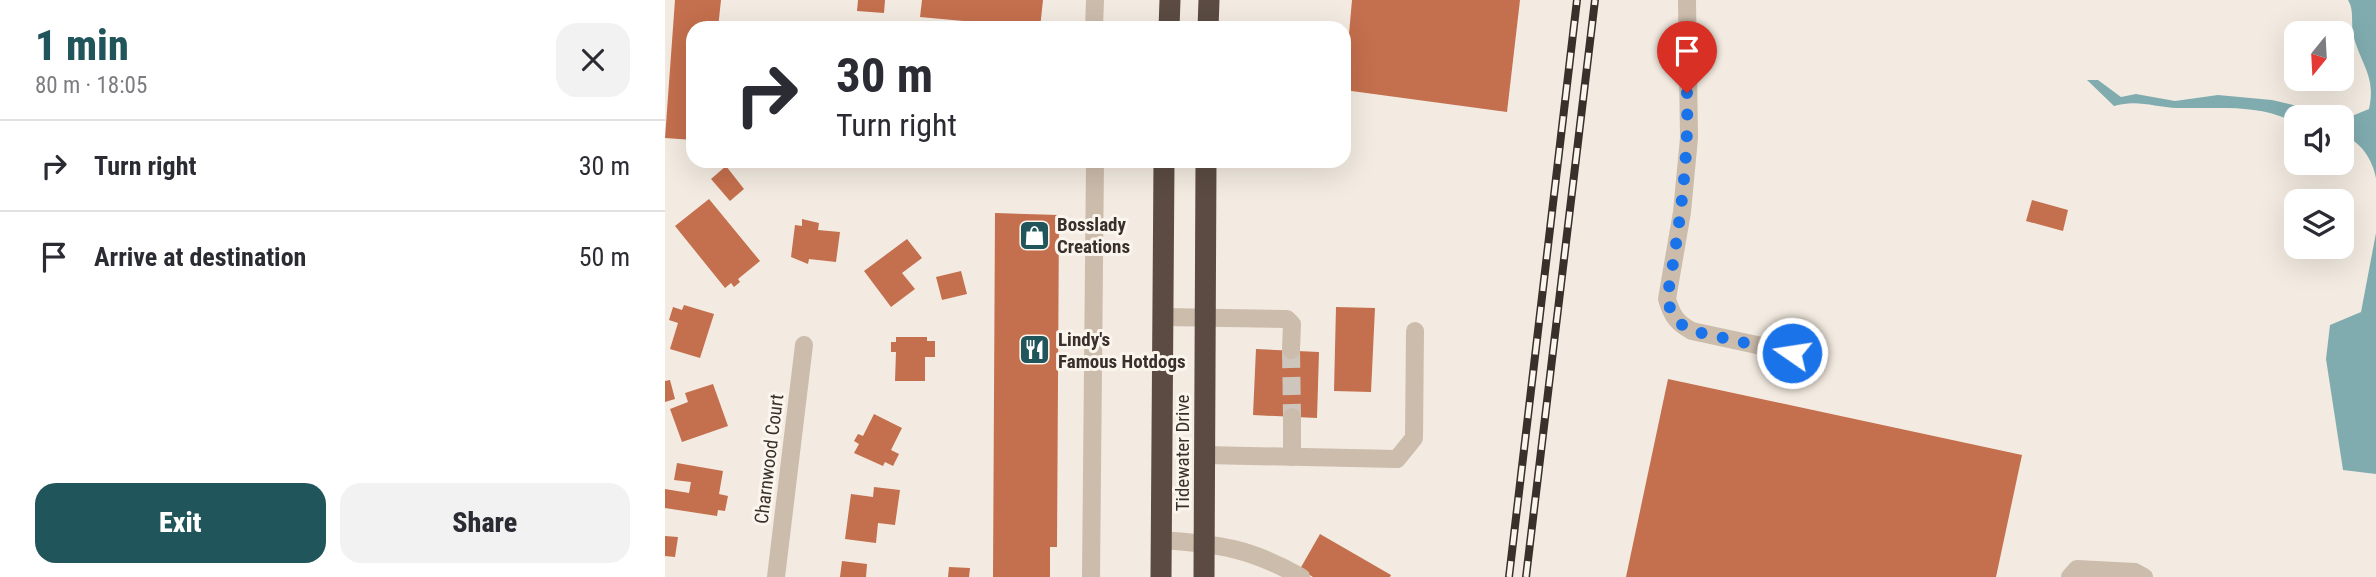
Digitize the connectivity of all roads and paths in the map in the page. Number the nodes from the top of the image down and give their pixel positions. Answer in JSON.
{"nodes":[{"id":1,"x":1094,"y":0,"type":"edge"},
{"id":2,"x":1170,"y":0,"type":"edge"},
{"id":3,"x":1209,"y":0,"type":"edge"},
{"id":4,"x":1687,"y":0,"type":"edge"},
{"id":5,"x":1094,"y":21,"type":"edge"},
{"id":6,"x":1169,"y":21,"type":"edge"},
{"id":7,"x":1208,"y":21,"type":"edge"},
{"id":8,"x":1095,"y":168,"type":"edge"},
{"id":9,"x":1164,"y":168,"type":"edge"},
{"id":10,"x":1206,"y":168,"type":"edge"},
{"id":11,"x":1163,"y":317,"type":"junction"},
{"id":12,"x":1204,"y":318,"type":"junction"},
{"id":13,"x":1415,"y":331,"type":"dead end"},
{"id":14,"x":804,"y":345,"type":"dead end"},
{"id":15,"x":1291,"y":350,"type":"tunnel mouth"},
{"id":16,"x":1817,"y":358,"type":"dead end"},
{"id":17,"x":1292,"y":417,"type":"tunnel mouth"},
{"id":18,"x":1204,"y":455,"type":"junction"},
{"id":19,"x":1292,"y":457,"type":"junction"},
{"id":20,"x":1161,"y":540,"type":"junction"},
{"id":21,"x":1204,"y":543,"type":"junction"},
{"id":22,"x":775,"y":577,"type":"edge"},
{"id":23,"x":1091,"y":577,"type":"edge"},
{"id":24,"x":1161,"y":577,"type":"edge"},
{"id":25,"x":1204,"y":577,"type":"edge"},
{"id":26,"x":1301,"y":577,"type":"edge"},
{"id":27,"x":2070,"y":577,"type":"edge"},
{"id":28,"x":2144,"y":577,"type":"edge"}],
"edges":[{"from":1,"to":5,"type":"street"},
{"from":2,"to":6,"type":"highway"},
{"from":3,"to":7,"type":"highway"},
{"from":4,"to":16,"type":"street"},
{"from":8,"to":23,"type":"street"},
{"from":9,"to":11,"type":"highway","name":"Tidewater Drive"},
{"from":10,"to":12,"type":"highway","name":"Tidewater Drive"},
{"from":11,"to":12,"type":"street"},
{"from":11,"to":20,"type":"highway","name":"Tidewater Drive"},
{"from":12,"to":15,"type":"street"},
{"from":12,"to":18,"type":"highway","name":"Tidewater Drive"},
{"from":13,"to":19,"type":"street"},
{"from":14,"to":22,"type":"street","name":"Charnwood Court"},
{"from":17,"to":19,"type":"street"},
{"from":18,"to":19,"type":"street"},
{"from":18,"to":21,"type":"highway","name":"Tidewater Drive"},
{"from":20,"to":21,"type":"street"},
{"from":20,"to":24,"type":"highway","name":"Tidewater Drive"},
{"from":21,"to":25,"type":"highway","name":"Tidewater Drive"},
{"from":21,"to":26,"type":"street"},
{"from":27,"to":28,"type":"street"}]}
